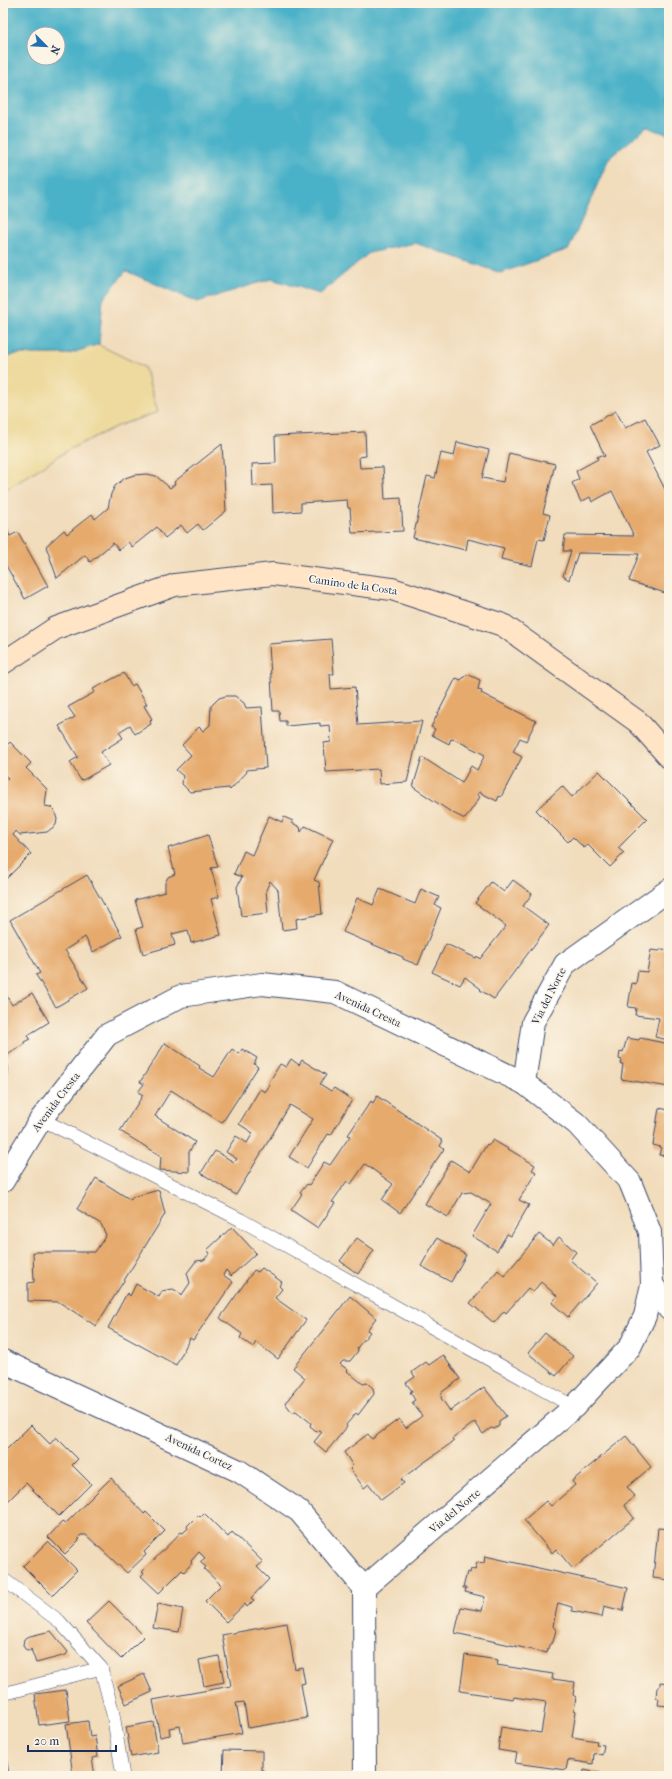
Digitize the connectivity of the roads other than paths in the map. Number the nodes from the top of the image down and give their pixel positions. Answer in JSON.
{"nodes":[{"id":1,"x":3,"y":662,"type":"edge"},
{"id":2,"x":669,"y":756,"type":"edge"},
{"id":3,"x":669,"y":890,"type":"edge"},
{"id":4,"x":524,"y":1083,"type":"junction"},
{"id":5,"x":41,"y":1119,"type":"junction"},
{"id":6,"x":3,"y":1180,"type":"edge"},
{"id":7,"x":652,"y":1284,"type":"junction"},
{"id":8,"x":669,"y":1309,"type":"edge"},
{"id":9,"x":3,"y":1360,"type":"edge"},
{"id":10,"x":574,"y":1407,"type":"junction"},
{"id":11,"x":3,"y":1579,"type":"edge"},
{"id":12,"x":364,"y":1588,"type":"junction"},
{"id":13,"x":101,"y":1668,"type":"junction"},
{"id":14,"x":3,"y":1694,"type":"edge"},
{"id":15,"x":123,"y":1776,"type":"edge"},
{"id":16,"x":365,"y":1776,"type":"edge"}],
"edges":[{"from":1,"to":2,"type":"street","name":"Camino de la Costa"},
{"from":3,"to":4,"type":"street","name":"Via del Norte"},
{"from":4,"to":5,"type":"street","name":"Avenida Cresta"},
{"from":4,"to":7,"type":"street","name":"Avenida Cresta"},
{"from":5,"to":6,"type":"street","name":"Avenida Cresta"},
{"from":5,"to":10,"type":"lane"},
{"from":7,"to":8,"type":"street"},
{"from":7,"to":10,"type":"street","name":"Via del Norte"},
{"from":9,"to":12,"type":"street","name":"Avenida Cortez"},
{"from":10,"to":12,"type":"street","name":"Via del Norte"},
{"from":11,"to":13,"type":"lane"},
{"from":12,"to":16,"type":"street"},
{"from":13,"to":14,"type":"lane"},
{"from":13,"to":15,"type":"lane"}]}
